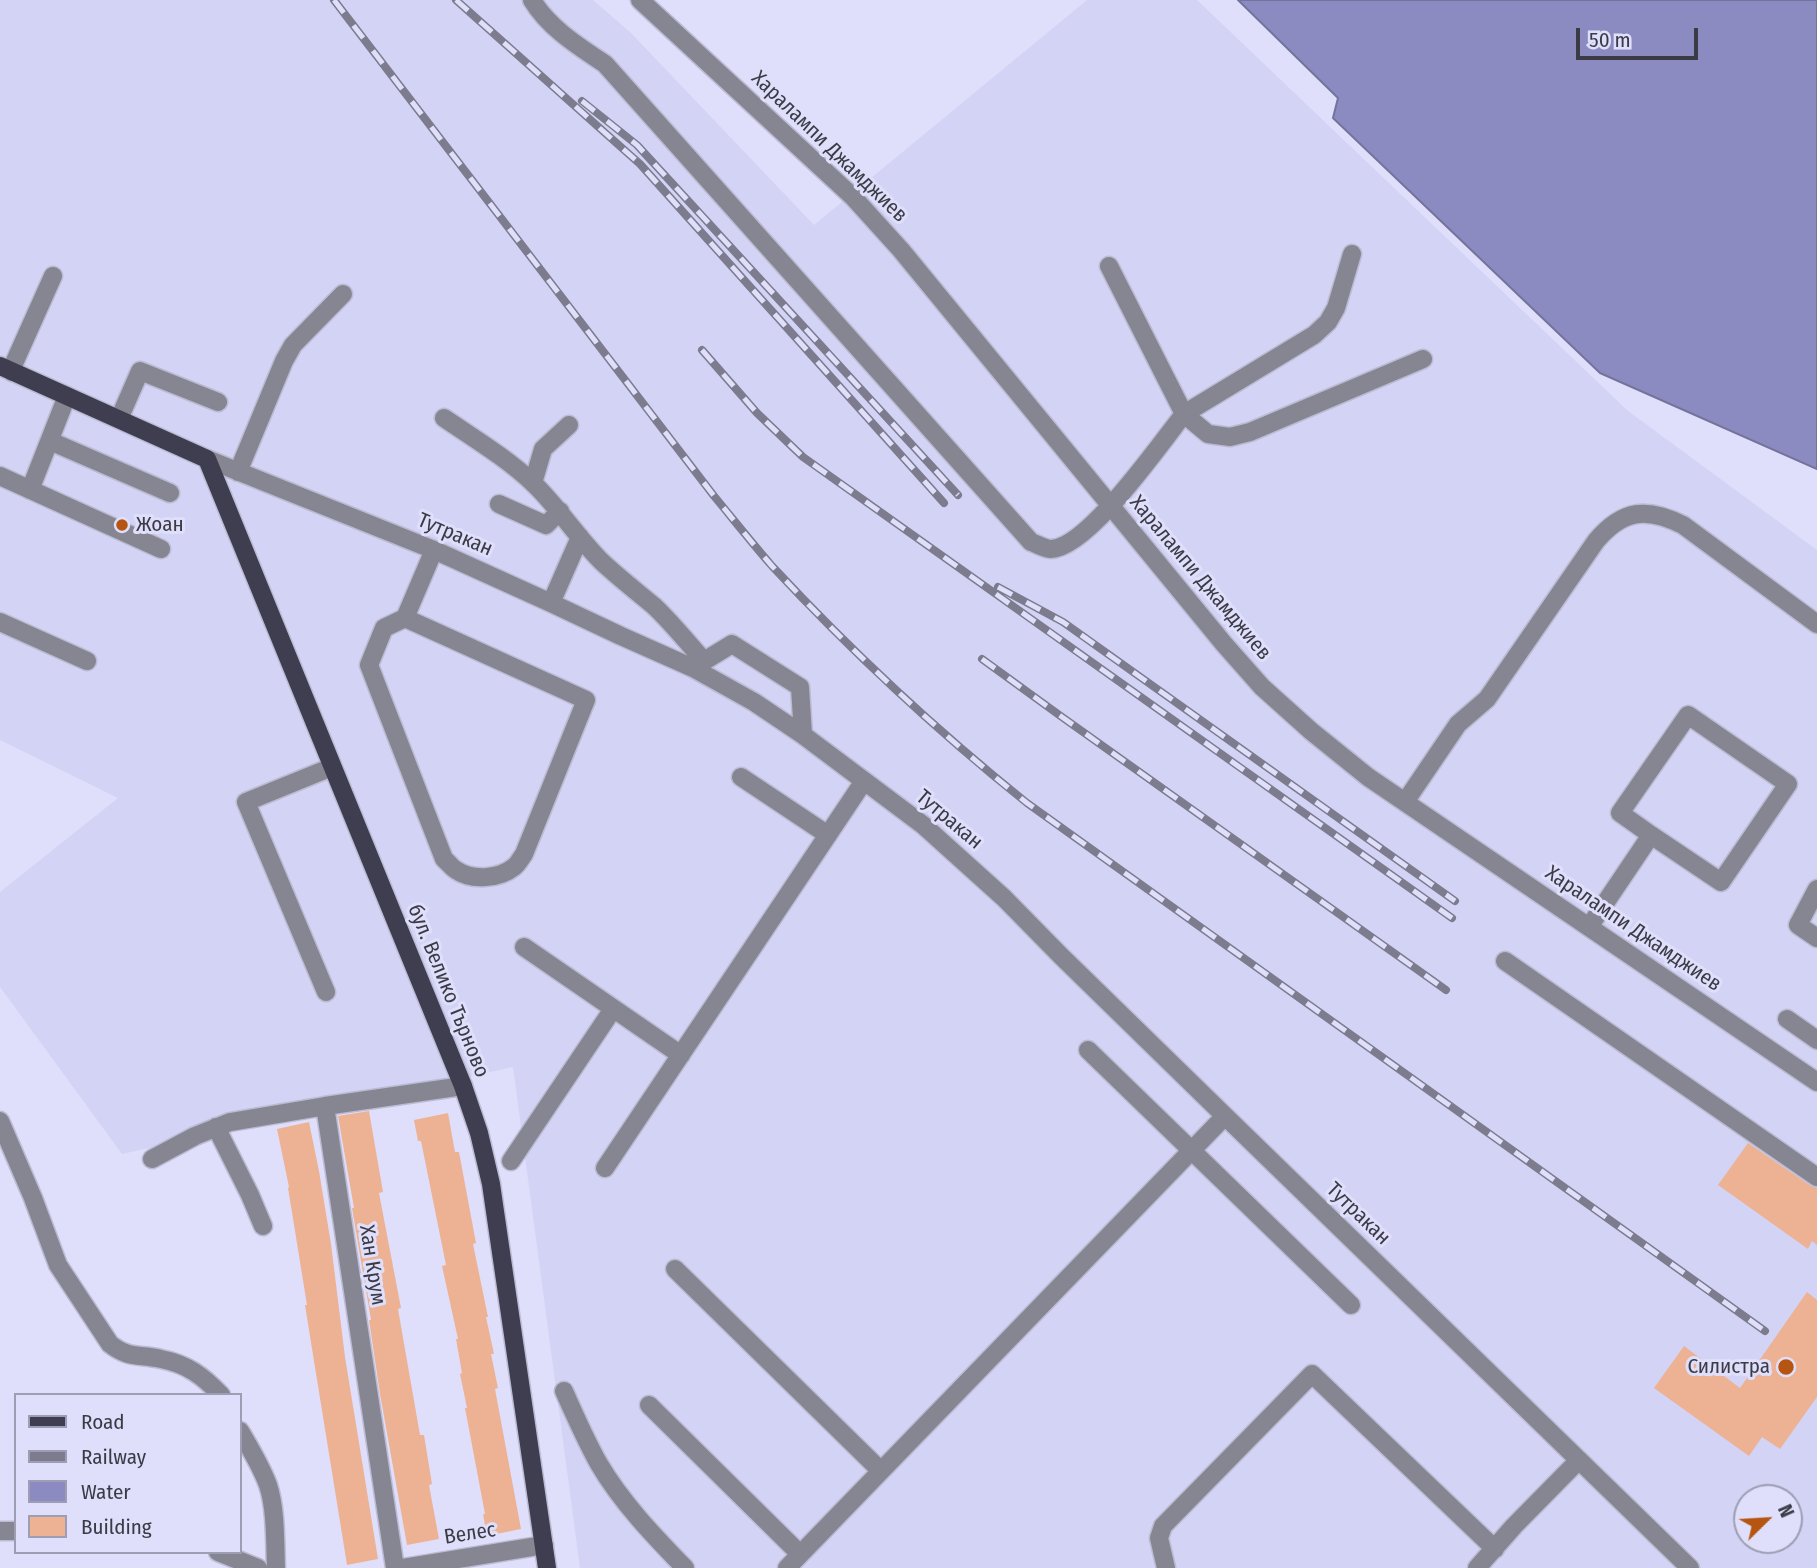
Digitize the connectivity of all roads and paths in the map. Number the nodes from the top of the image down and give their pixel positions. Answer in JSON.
{"nodes":[{"id":1,"x":532,"y":0,"type":"edge"},
{"id":2,"x":640,"y":0,"type":"edge"},
{"id":3,"x":1352,"y":254,"type":"dead end"},
{"id":4,"x":1109,"y":266,"type":"dead end"},
{"id":5,"x":53,"y":276,"type":"dead end"},
{"id":6,"x":343,"y":294,"type":"dead end"},
{"id":7,"x":1423,"y":359,"type":"dead end"},
{"id":8,"x":6,"y":369,"type":"edge"},
{"id":9,"x":67,"y":396,"type":"junction"},
{"id":10,"x":218,"y":402,"type":"dead end"},
{"id":11,"x":1184,"y":414,"type":"junction"},
{"id":12,"x":444,"y":418,"type":"dead end"},
{"id":13,"x":119,"y":419,"type":"junction"},
{"id":14,"x":569,"y":425,"type":"dead end"},
{"id":15,"x":50,"y":441,"type":"junction"},
{"id":16,"x":207,"y":459,"type":"junction"},
{"id":17,"x":237,"y":472,"type":"junction"},
{"id":18,"x":0,"y":476,"type":"edge"},
{"id":19,"x":533,"y":483,"type":"junction"},
{"id":20,"x":30,"y":490,"type":"junction"},
{"id":21,"x":170,"y":493,"type":"dead end"},
{"id":22,"x":499,"y":504,"type":"dead end"},
{"id":23,"x":1111,"y":506,"type":"junction"},
{"id":24,"x":560,"y":511,"type":"junction"},
{"id":25,"x":580,"y":537,"type":"junction"},
{"id":26,"x":161,"y":549,"type":"dead end"},
{"id":27,"x":434,"y":550,"type":"junction"},
{"id":28,"x":551,"y":603,"type":"junction"},
{"id":29,"x":405,"y":618,"type":"junction"},
{"id":30,"x":0,"y":622,"type":"edge"},
{"id":31,"x":1817,"y":624,"type":"edge"},
{"id":32,"x":87,"y":661,"type":"dead end"},
{"id":33,"x":699,"y":665,"type":"junction"},
{"id":34,"x":803,"y":735,"type":"junction"},
{"id":35,"x":332,"y":767,"type":"junction"},
{"id":36,"x":741,"y":777,"type":"dead end"},
{"id":37,"x":864,"y":781,"type":"junction"},
{"id":38,"x":1405,"y":802,"type":"junction"},
{"id":39,"x":828,"y":835,"type":"junction"},
{"id":40,"x":1651,"y":835,"type":"junction"},
{"id":41,"x":1817,"y":889,"type":"edge"},
{"id":42,"x":1590,"y":927,"type":"junction"},
{"id":43,"x":1817,"y":938,"type":"edge"},
{"id":44,"x":523,"y":947,"type":"dead end"},
{"id":45,"x":1505,"y":961,"type":"dead end"},
{"id":46,"x":326,"y":992,"type":"dead end"},
{"id":47,"x":613,"y":1009,"type":"junction"},
{"id":48,"x":1787,"y":1019,"type":"dead end"},
{"id":49,"x":1817,"y":1040,"type":"edge"},
{"id":50,"x":1088,"y":1050,"type":"dead end"},
{"id":51,"x":681,"y":1055,"type":"junction"},
{"id":52,"x":1817,"y":1082,"type":"edge"},
{"id":53,"x":463,"y":1086,"type":"junction"},
{"id":54,"x":325,"y":1106,"type":"junction"},
{"id":55,"x":1225,"y":1116,"type":"junction"},
{"id":56,"x":0,"y":1121,"type":"edge"},
{"id":57,"x":216,"y":1127,"type":"junction"},
{"id":58,"x":1192,"y":1150,"type":"junction"},
{"id":59,"x":152,"y":1159,"type":"dead end"},
{"id":60,"x":511,"y":1161,"type":"dead end"},
{"id":61,"x":605,"y":1168,"type":"dead end"},
{"id":62,"x":1817,"y":1177,"type":"edge"},
{"id":63,"x":262,"y":1226,"type":"dead end"},
{"id":64,"x":676,"y":1269,"type":"dead end"},
{"id":65,"x":1351,"y":1304,"type":"dead end"},
{"id":66,"x":564,"y":1391,"type":"dead end"},
{"id":67,"x":219,"y":1393,"type":"edge"},
{"id":68,"x":649,"y":1405,"type":"dead end"},
{"id":69,"x":242,"y":1435,"type":"edge"},
{"id":70,"x":1579,"y":1460,"type":"junction"},
{"id":71,"x":881,"y":1471,"type":"junction"},
{"id":72,"x":544,"y":1545,"type":"junction"},
{"id":73,"x":1495,"y":1549,"type":"junction"},
{"id":74,"x":223,"y":1554,"type":"edge"},
{"id":75,"x":800,"y":1555,"type":"junction"},
{"id":76,"x":258,"y":1568,"type":"edge"},
{"id":77,"x":276,"y":1568,"type":"edge"},
{"id":78,"x":395,"y":1568,"type":"edge"},
{"id":79,"x":403,"y":1568,"type":"edge"},
{"id":80,"x":547,"y":1568,"type":"edge"},
{"id":81,"x":685,"y":1568,"type":"edge"},
{"id":82,"x":787,"y":1568,"type":"edge"},
{"id":83,"x":1166,"y":1568,"type":"edge"},
{"id":84,"x":1477,"y":1568,"type":"edge"},
{"id":85,"x":1690,"y":1568,"type":"edge"}],
"edges":[{"from":1,"to":23,"type":"street"},
{"from":2,"to":23,"type":"street","name":"Харалампи Джамджиев"},
{"from":3,"to":11,"type":"street"},
{"from":4,"to":11,"type":"street"},
{"from":5,"to":8,"type":"street"},
{"from":6,"to":17,"type":"street"},
{"from":7,"to":11,"type":"street"},
{"from":8,"to":9,"type":"main road","name":"Тутракан"},
{"from":9,"to":13,"type":"main road","name":"Тутракан"},
{"from":9,"to":15,"type":"street"},
{"from":10,"to":13,"type":"street"},
{"from":11,"to":23,"type":"street"},
{"from":12,"to":19,"type":"street"},
{"from":13,"to":16,"type":"main road","name":"Тутракан"},
{"from":14,"to":19,"type":"street"},
{"from":15,"to":20,"type":"street"},
{"from":15,"to":21,"type":"street"},
{"from":16,"to":17,"type":"street","name":"Тутракан"},
{"from":16,"to":35,"type":"main road","name":"бул. Велико Търново"},
{"from":17,"to":27,"type":"street","name":"Тутракан"},
{"from":18,"to":20,"type":"street"},
{"from":19,"to":24,"type":"street"},
{"from":20,"to":26,"type":"street"},
{"from":22,"to":24,"type":"street"},
{"from":23,"to":38,"type":"street","name":"Харалампи Джамджиев"},
{"from":24,"to":25,"type":"street"},
{"from":25,"to":28,"type":"street"},
{"from":25,"to":33,"type":"street"},
{"from":27,"to":28,"type":"street","name":"Тутракан"},
{"from":27,"to":29,"type":"street"},
{"from":28,"to":33,"type":"street","name":"Тутракан"},
{"from":29,"to":29,"type":"street"},
{"from":30,"to":32,"type":"street"},
{"from":31,"to":38,"type":"street"},
{"from":33,"to":34,"type":"street","name":"Тутракан"},
{"from":33,"to":34,"type":"street"},
{"from":34,"to":37,"type":"street","name":"Тутракан"},
{"from":35,"to":46,"type":"street"},
{"from":35,"to":53,"type":"main road","name":"бул. Велико Търново"},
{"from":36,"to":39,"type":"street"},
{"from":37,"to":39,"type":"street"},
{"from":37,"to":55,"type":"street","name":"Тутракан"},
{"from":38,"to":42,"type":"street","name":"Харалампи Джамджиев"},
{"from":39,"to":51,"type":"street"},
{"from":40,"to":40,"type":"street"},
{"from":40,"to":42,"type":"street"},
{"from":41,"to":43,"type":"street"},
{"from":42,"to":52,"type":"street","name":"Харалампи Джамджиев"},
{"from":44,"to":47,"type":"street"},
{"from":45,"to":62,"type":"street"},
{"from":47,"to":51,"type":"street"},
{"from":47,"to":60,"type":"street"},
{"from":48,"to":49,"type":"street"},
{"from":50,"to":58,"type":"street"},
{"from":51,"to":61,"type":"street"},
{"from":53,"to":54,"type":"street"},
{"from":53,"to":72,"type":"main road","name":"бул. Велико Търново"},
{"from":54,"to":57,"type":"street"},
{"from":54,"to":78,"type":"street","name":"Хан Крум"},
{"from":55,"to":58,"type":"street"},
{"from":55,"to":70,"type":"street","name":"Тутракан"},
{"from":56,"to":67,"type":"street"},
{"from":57,"to":59,"type":"street"},
{"from":57,"to":63,"type":"street"},
{"from":58,"to":65,"type":"street"},
{"from":58,"to":71,"type":"street"},
{"from":64,"to":71,"type":"street"},
{"from":66,"to":81,"type":"street"},
{"from":68,"to":75,"type":"street"},
{"from":69,"to":77,"type":"street"},
{"from":70,"to":73,"type":"street"},
{"from":70,"to":85,"type":"street","name":"Тутракан"},
{"from":71,"to":75,"type":"street"},
{"from":72,"to":79,"type":"street","name":"Велес"},
{"from":72,"to":80,"type":"main road","name":"бул. Велико Търново"},
{"from":73,"to":83,"type":"street"},
{"from":73,"to":84,"type":"street"},
{"from":74,"to":76,"type":"street"},
{"from":75,"to":82,"type":"street"}]}
